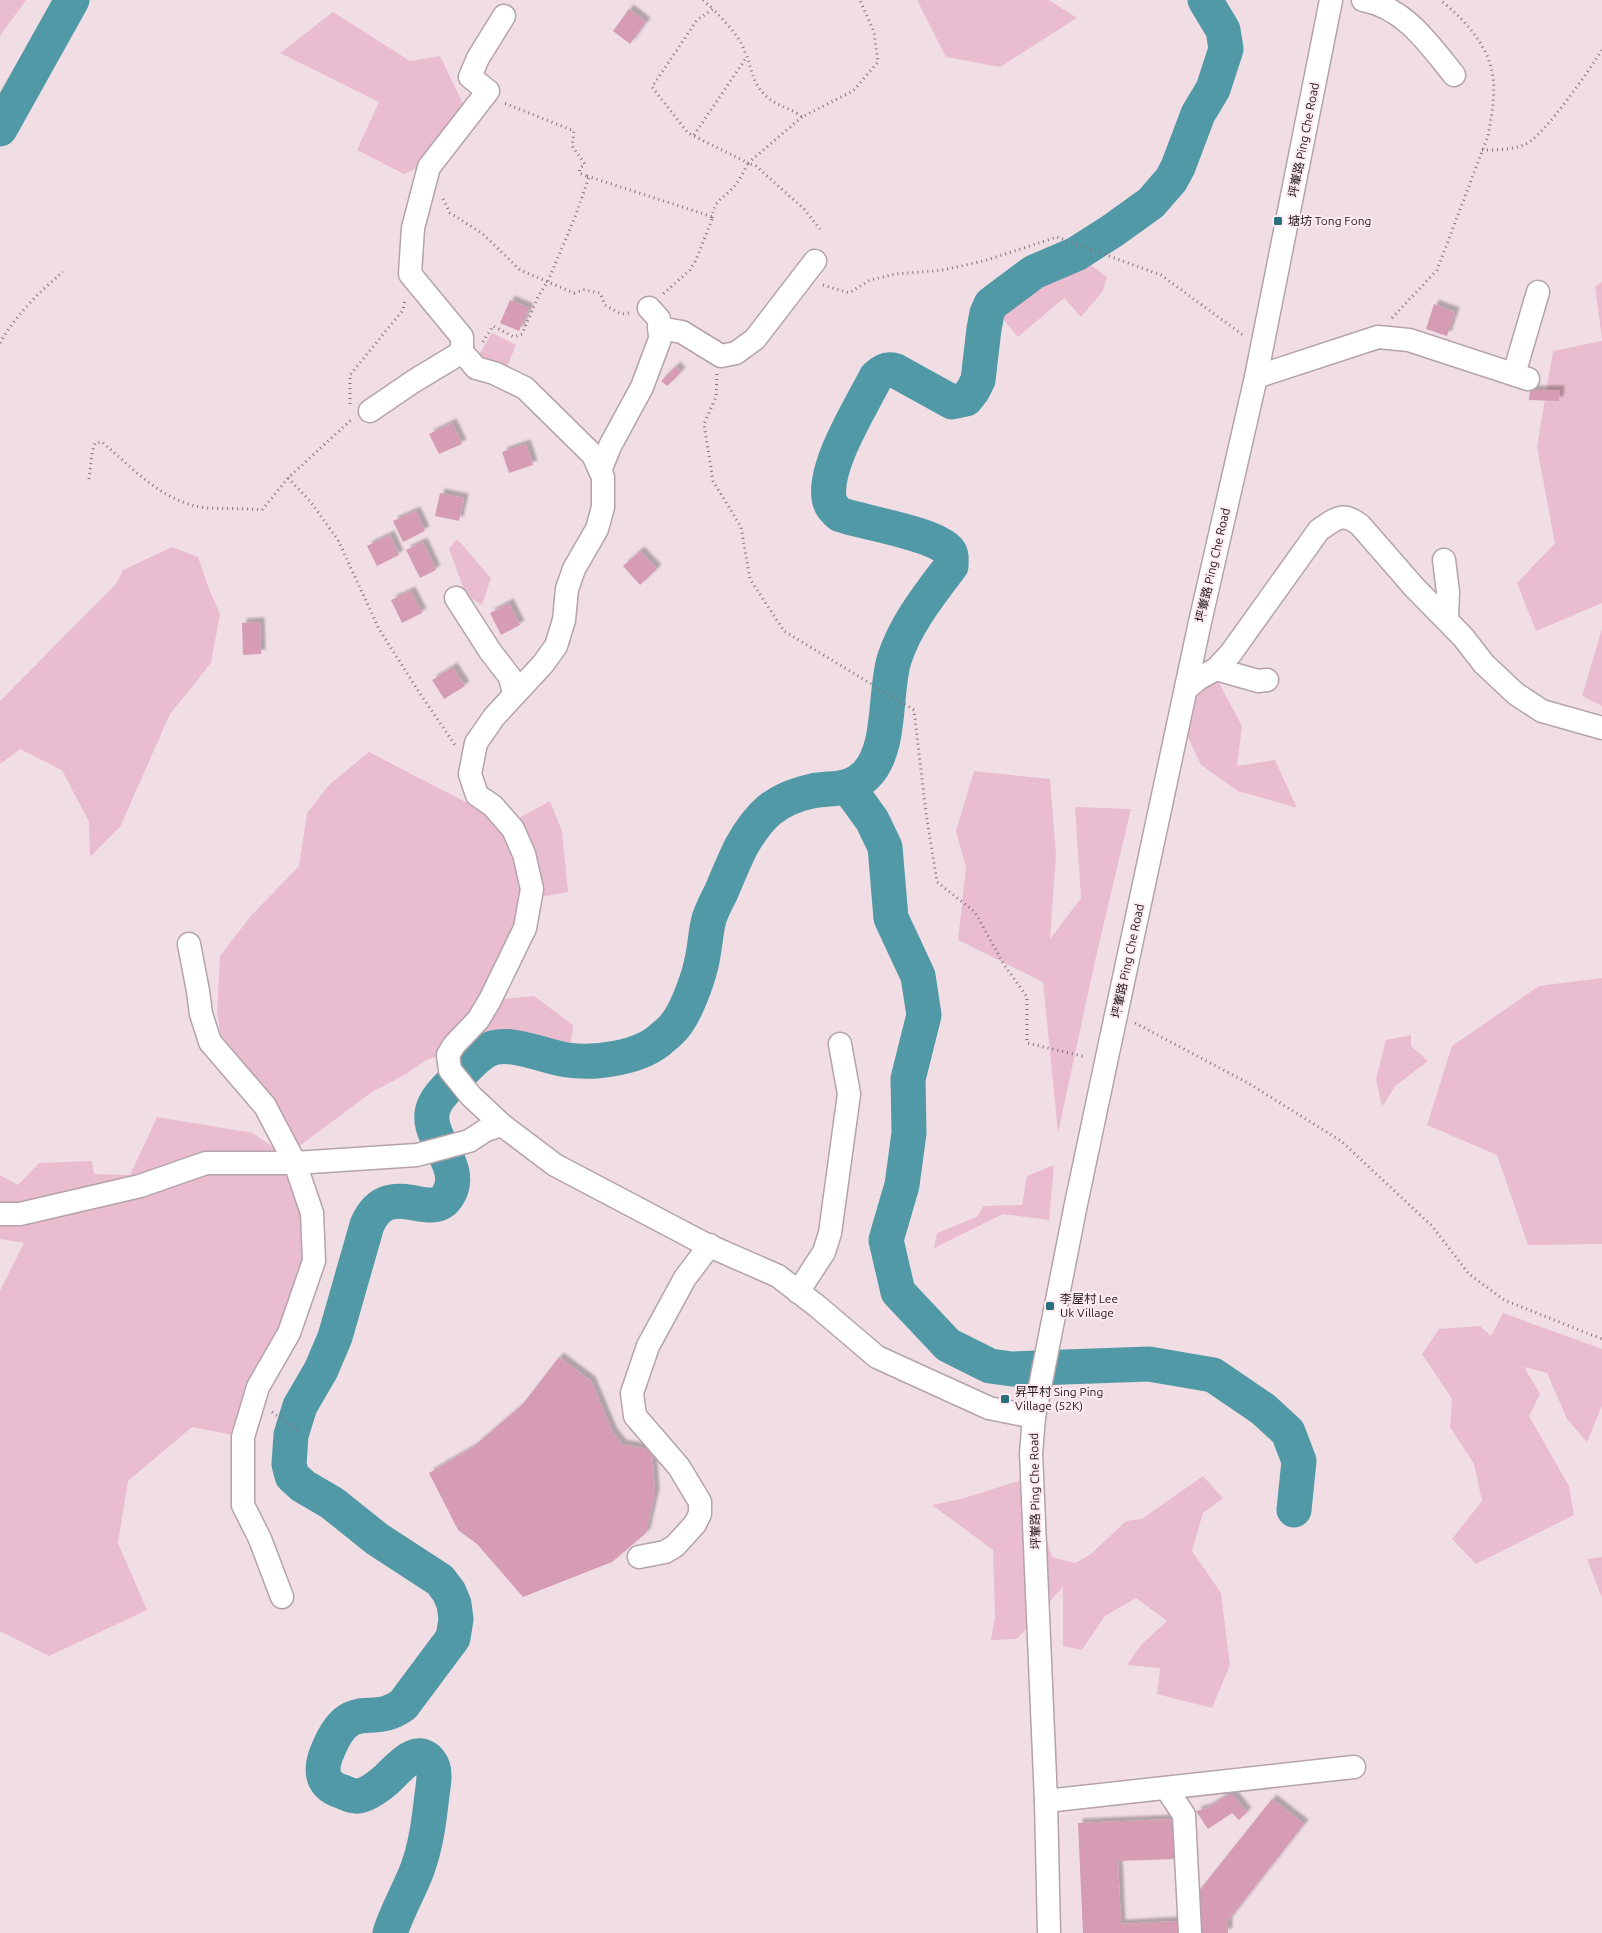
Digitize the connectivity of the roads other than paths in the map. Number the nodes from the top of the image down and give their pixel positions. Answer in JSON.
{"nodes":[{"id":1,"x":1331,"y":0,"type":"edge"},
{"id":2,"x":1362,"y":0,"type":"edge"},
{"id":3,"x":504,"y":16,"type":"dead end"},
{"id":4,"x":1454,"y":75,"type":"dead end"},
{"id":5,"x":808,"y":270,"type":"road end"},
{"id":6,"x":1538,"y":292,"type":"dead end"},
{"id":7,"x":462,"y":352,"type":"junction"},
{"id":8,"x":1256,"y":377,"type":"junction"},
{"id":9,"x":370,"y":411,"type":"dead end"},
{"id":10,"x":600,"y":470,"type":"junction"},
{"id":11,"x":1444,"y":560,"type":"dead end"},
{"id":12,"x":456,"y":598,"type":"dead end"},
{"id":13,"x":1447,"y":618,"type":"junction"},
{"id":14,"x":1216,"y":669,"type":"junction"},
{"id":15,"x":1267,"y":680,"type":"dead end"},
{"id":16,"x":1186,"y":689,"type":"junction"},
{"id":17,"x":514,"y":694,"type":"junction"},
{"id":18,"x":1602,"y":728,"type":"edge"},
{"id":19,"x":189,"y":944,"type":"dead end"},
{"id":20,"x":840,"y":1044,"type":"dead end"},
{"id":21,"x":502,"y":1124,"type":"junction"},
{"id":22,"x":296,"y":1163,"type":"junction"},
{"id":23,"x":0,"y":1214,"type":"edge"},
{"id":24,"x":710,"y":1245,"type":"junction"},
{"id":25,"x":798,"y":1292,"type":"junction"},
{"id":26,"x":1035,"y":1412,"type":"junction"},
{"id":27,"x":639,"y":1557,"type":"dead end"},
{"id":28,"x":282,"y":1597,"type":"dead end"},
{"id":29,"x":1354,"y":1767,"type":"dead end"},
{"id":30,"x":1166,"y":1788,"type":"junction"},
{"id":31,"x":1046,"y":1802,"type":"junction"},
{"id":32,"x":1050,"y":1933,"type":"edge"},
{"id":33,"x":1190,"y":1933,"type":"edge"}],
"edges":[{"from":1,"to":8,"type":"street","name":"坪輋路 Ping Che Road"},
{"from":2,"to":4,"type":"street"},
{"from":3,"to":7,"type":"street"},
{"from":5,"to":10,"type":"street"},
{"from":6,"to":8,"type":"street"},
{"from":7,"to":9,"type":"street"},
{"from":7,"to":10,"type":"street"},
{"from":8,"to":16,"type":"street","name":"坪輋路 Ping Che Road"},
{"from":10,"to":17,"type":"street"},
{"from":11,"to":13,"type":"street"},
{"from":12,"to":17,"type":"street"},
{"from":13,"to":14,"type":"street"},
{"from":13,"to":18,"type":"street"},
{"from":14,"to":15,"type":"street"},
{"from":14,"to":16,"type":"street"},
{"from":16,"to":26,"type":"street","name":"坪輋路 Ping Che Road"},
{"from":17,"to":21,"type":"street"},
{"from":19,"to":22,"type":"street"},
{"from":20,"to":25,"type":"street"},
{"from":21,"to":22,"type":"street"},
{"from":21,"to":24,"type":"street"},
{"from":22,"to":23,"type":"street"},
{"from":22,"to":28,"type":"street"},
{"from":24,"to":25,"type":"street"},
{"from":24,"to":27,"type":"street"},
{"from":25,"to":26,"type":"street"},
{"from":26,"to":31,"type":"street","name":"坪輋路 Ping Che Road"},
{"from":29,"to":30,"type":"street"},
{"from":30,"to":31,"type":"street"},
{"from":30,"to":33,"type":"street"},
{"from":31,"to":32,"type":"street","name":"坪輋路 Ping Che Road"}]}
